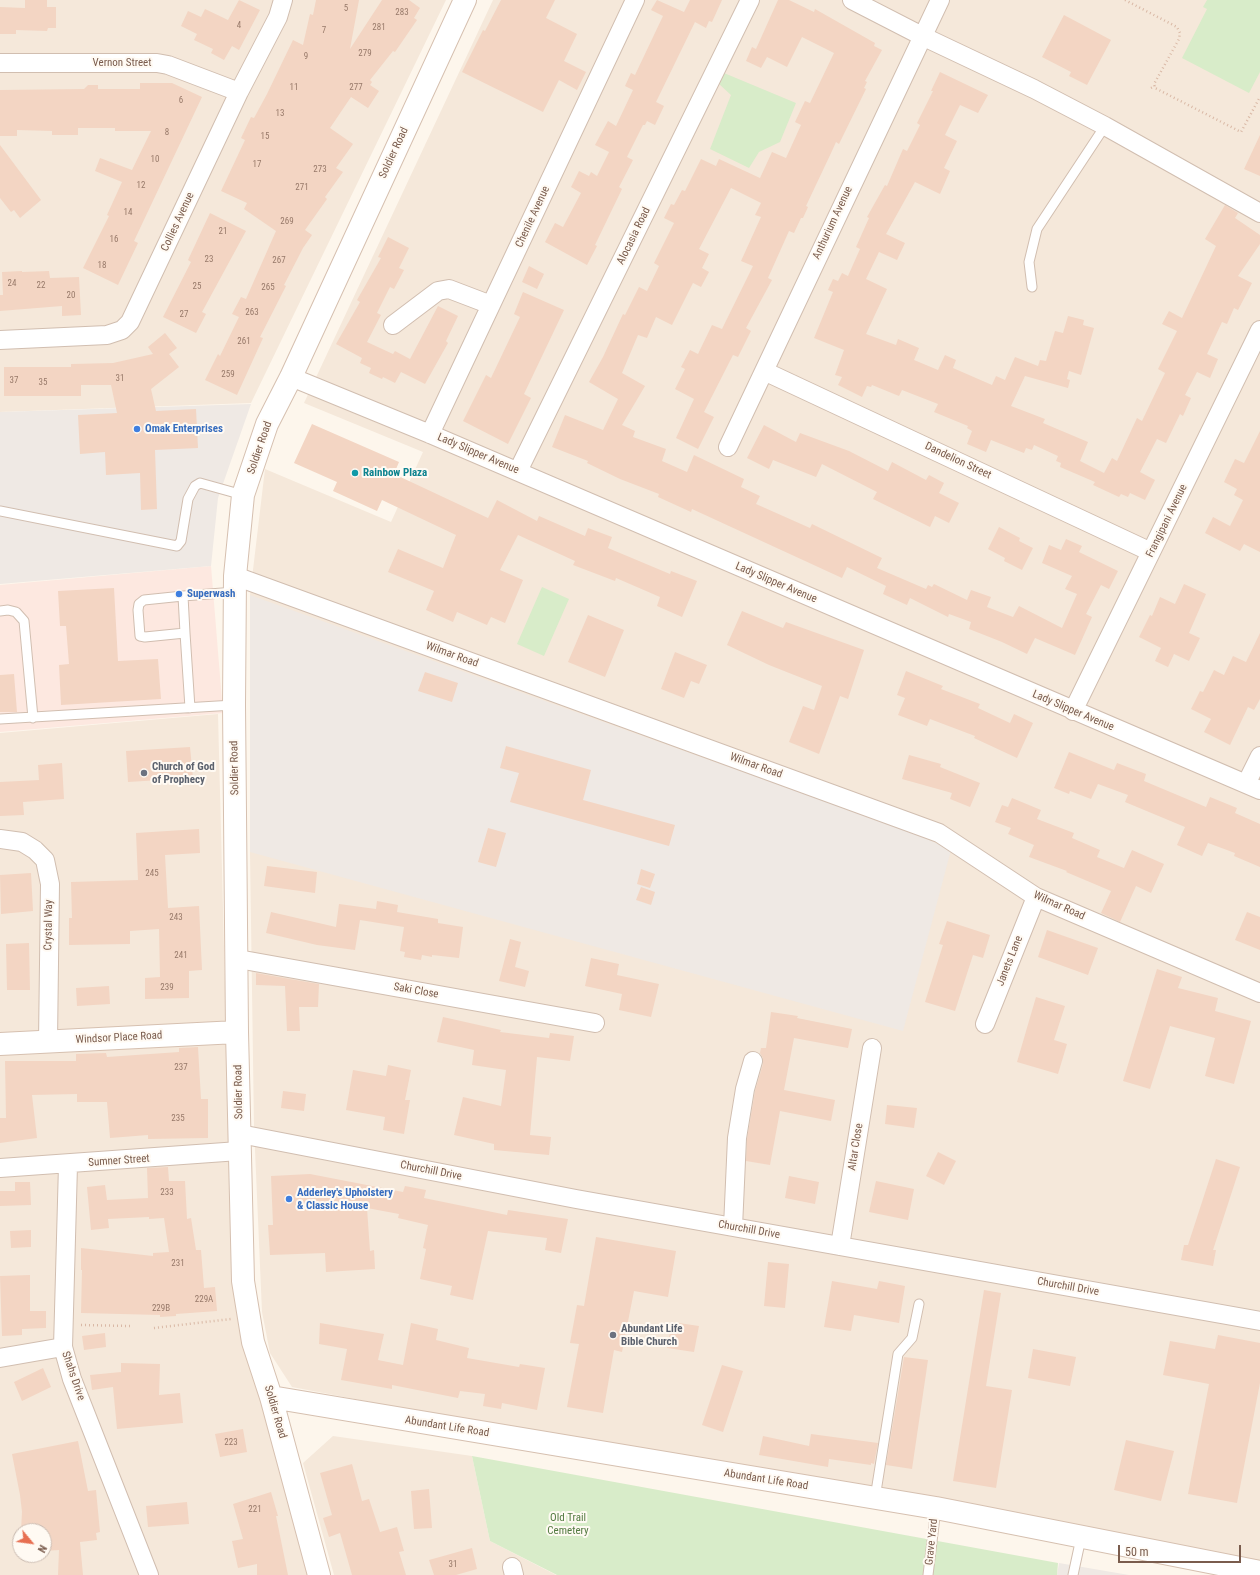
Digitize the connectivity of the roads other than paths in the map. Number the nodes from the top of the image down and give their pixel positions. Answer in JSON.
{"nodes":[{"id":1,"x":283,"y":0,"type":"edge"},
{"id":2,"x":465,"y":0,"type":"edge"},
{"id":3,"x":636,"y":0,"type":"edge"},
{"id":4,"x":750,"y":0,"type":"edge"},
{"id":5,"x":852,"y":0,"type":"edge"},
{"id":6,"x":940,"y":0,"type":"edge"},
{"id":7,"x":922,"y":36,"type":"junction"},
{"id":8,"x":0,"y":63,"type":"edge"},
{"id":9,"x":239,"y":92,"type":"junction"},
{"id":10,"x":1105,"y":126,"type":"junction"},
{"id":11,"x":1260,"y":213,"type":"edge"},
{"id":12,"x":1032,"y":287,"type":"dead end"},
{"id":13,"x":491,"y":305,"type":"junction"},
{"id":14,"x":393,"y":325,"type":"dead end"},
{"id":15,"x":1260,"y":330,"type":"edge"},
{"id":16,"x":0,"y":340,"type":"edge"},
{"id":17,"x":764,"y":371,"type":"junction"},
{"id":18,"x":291,"y":377,"type":"junction"},
{"id":19,"x":430,"y":434,"type":"junction"},
{"id":20,"x":728,"y":447,"type":"dead end"},
{"id":21,"x":518,"y":471,"type":"junction"},
{"id":22,"x":243,"y":495,"type":"junction"},
{"id":23,"x":0,"y":511,"type":"edge"},
{"id":24,"x":1151,"y":552,"type":"junction"},
{"id":25,"x":235,"y":584,"type":"junction"},
{"id":26,"x":183,"y":596,"type":"junction"},
{"id":27,"x":0,"y":611,"type":"edge"},
{"id":28,"x":185,"y":633,"type":"junction"},
{"id":29,"x":234,"y":705,"type":"junction"},
{"id":30,"x":190,"y":708,"type":"junction"},
{"id":31,"x":1073,"y":711,"type":"junction"},
{"id":32,"x":33,"y":718,"type":"junction"},
{"id":33,"x":0,"y":719,"type":"edge"},
{"id":34,"x":1260,"y":756,"type":"edge"},
{"id":35,"x":1253,"y":787,"type":"edge"},
{"id":36,"x":0,"y":839,"type":"edge"},
{"id":37,"x":1036,"y":897,"type":"junction"},
{"id":38,"x":238,"y":959,"type":"junction"},
{"id":39,"x":1260,"y":993,"type":"edge"},
{"id":40,"x":595,"y":1023,"type":"dead end"},
{"id":41,"x":985,"y":1024,"type":"dead end"},
{"id":42,"x":237,"y":1032,"type":"junction"},
{"id":43,"x":48,"y":1042,"type":"junction"},
{"id":44,"x":0,"y":1044,"type":"edge"},
{"id":45,"x":872,"y":1048,"type":"dead end"},
{"id":46,"x":753,"y":1061,"type":"dead end"},
{"id":47,"x":239,"y":1143,"type":"junction"},
{"id":48,"x":68,"y":1165,"type":"junction"},
{"id":49,"x":0,"y":1168,"type":"edge"},
{"id":50,"x":733,"y":1227,"type":"junction"},
{"id":51,"x":840,"y":1246,"type":"junction"},
{"id":52,"x":919,"y":1304,"type":"dead end"},
{"id":53,"x":1260,"y":1321,"type":"edge"},
{"id":54,"x":63,"y":1347,"type":"junction"},
{"id":55,"x":0,"y":1358,"type":"edge"},
{"id":56,"x":271,"y":1397,"type":"junction"},
{"id":57,"x":875,"y":1498,"type":"junction"},
{"id":58,"x":936,"y":1508,"type":"junction"},
{"id":59,"x":1081,"y":1538,"type":"junction"},
{"id":60,"x":1260,"y":1572,"type":"edge"},
{"id":61,"x":149,"y":1575,"type":"edge"},
{"id":62,"x":319,"y":1575,"type":"edge"},
{"id":63,"x":928,"y":1575,"type":"edge"},
{"id":64,"x":1073,"y":1575,"type":"edge"}],
"edges":[{"from":1,"to":9,"type":"street","name":"Collies Avenue"},
{"from":2,"to":18,"type":"main road","name":"Soldier Road"},
{"from":3,"to":13,"type":"street","name":"Chenile Avenue"},
{"from":4,"to":21,"type":"street","name":"Alocasia Road"},
{"from":5,"to":7,"type":"street"},
{"from":6,"to":7,"type":"street","name":"Anthurium Avenue"},
{"from":7,"to":10,"type":"street"},
{"from":7,"to":17,"type":"street","name":"Anthurium Avenue"},
{"from":8,"to":9,"type":"street","name":"Vernon Street"},
{"from":9,"to":16,"type":"street","name":"Collies Avenue"},
{"from":10,"to":11,"type":"street"},
{"from":10,"to":12,"type":"lane"},
{"from":13,"to":14,"type":"street"},
{"from":13,"to":19,"type":"street","name":"Chenile Avenue"},
{"from":15,"to":24,"type":"street","name":"Frangipani Avenue"},
{"from":17,"to":20,"type":"street","name":"Anthurium Avenue"},
{"from":17,"to":24,"type":"street","name":"Dandelion Street"},
{"from":18,"to":19,"type":"street","name":"Lady Slipper Avenue"},
{"from":18,"to":22,"type":"main road","name":"Soldier Road"},
{"from":19,"to":21,"type":"street","name":"Lady Slipper Avenue"},
{"from":21,"to":31,"type":"street","name":"Lady Slipper Avenue"},
{"from":22,"to":23,"type":"lane"},
{"from":22,"to":25,"type":"main road","name":"Soldier Road"},
{"from":24,"to":31,"type":"street","name":"Frangipani Avenue"},
{"from":25,"to":26,"type":"lane"},
{"from":25,"to":29,"type":"main road","name":"Soldier Road"},
{"from":25,"to":37,"type":"street","name":"Wilmar Road"},
{"from":26,"to":28,"type":"lane"},
{"from":26,"to":28,"type":"lane"},
{"from":27,"to":32,"type":"lane"},
{"from":28,"to":30,"type":"lane"},
{"from":29,"to":30,"type":"lane"},
{"from":29,"to":38,"type":"main road","name":"Soldier Road"},
{"from":30,"to":32,"type":"lane"},
{"from":31,"to":35,"type":"street","name":"Lady Slipper Avenue"},
{"from":32,"to":33,"type":"lane"},
{"from":34,"to":35,"type":"street"},
{"from":36,"to":43,"type":"street","name":"Crystal Way"},
{"from":37,"to":39,"type":"street","name":"Wilmar Road"},
{"from":37,"to":41,"type":"street","name":"Janets Lane"},
{"from":38,"to":40,"type":"street","name":"Saki Close"},
{"from":38,"to":42,"type":"main road","name":"Soldier Road"},
{"from":42,"to":43,"type":"main road","name":"Windsor Place Road"},
{"from":42,"to":47,"type":"main road","name":"Soldier Road"},
{"from":43,"to":44,"type":"main road","name":"Windsor Place Road"},
{"from":45,"to":51,"type":"street","name":"Altar Close"},
{"from":46,"to":50,"type":"street"},
{"from":47,"to":48,"type":"street","name":"Sumner Street"},
{"from":47,"to":50,"type":"street","name":"Churchill Drive"},
{"from":47,"to":56,"type":"main road","name":"Soldier Road"},
{"from":48,"to":49,"type":"street","name":"Sumner Street"},
{"from":48,"to":54,"type":"street","name":"Shahs Drive"},
{"from":50,"to":51,"type":"street","name":"Churchill Drive"},
{"from":51,"to":53,"type":"street","name":"Churchill Drive"},
{"from":52,"to":57,"type":"lane"},
{"from":54,"to":55,"type":"street"},
{"from":54,"to":61,"type":"street","name":"Shahs Drive"},
{"from":56,"to":57,"type":"main road","name":"Abundant Life Road"},
{"from":56,"to":62,"type":"main road","name":"Soldier Road"},
{"from":57,"to":58,"type":"main road","name":"Abundant Life Road"},
{"from":58,"to":59,"type":"main road","name":"Abundant Life Road"},
{"from":58,"to":63,"type":"lane","name":"Grave Yard"},
{"from":59,"to":60,"type":"main road","name":"Abundant Life Road"},
{"from":59,"to":64,"type":"lane"}]}
